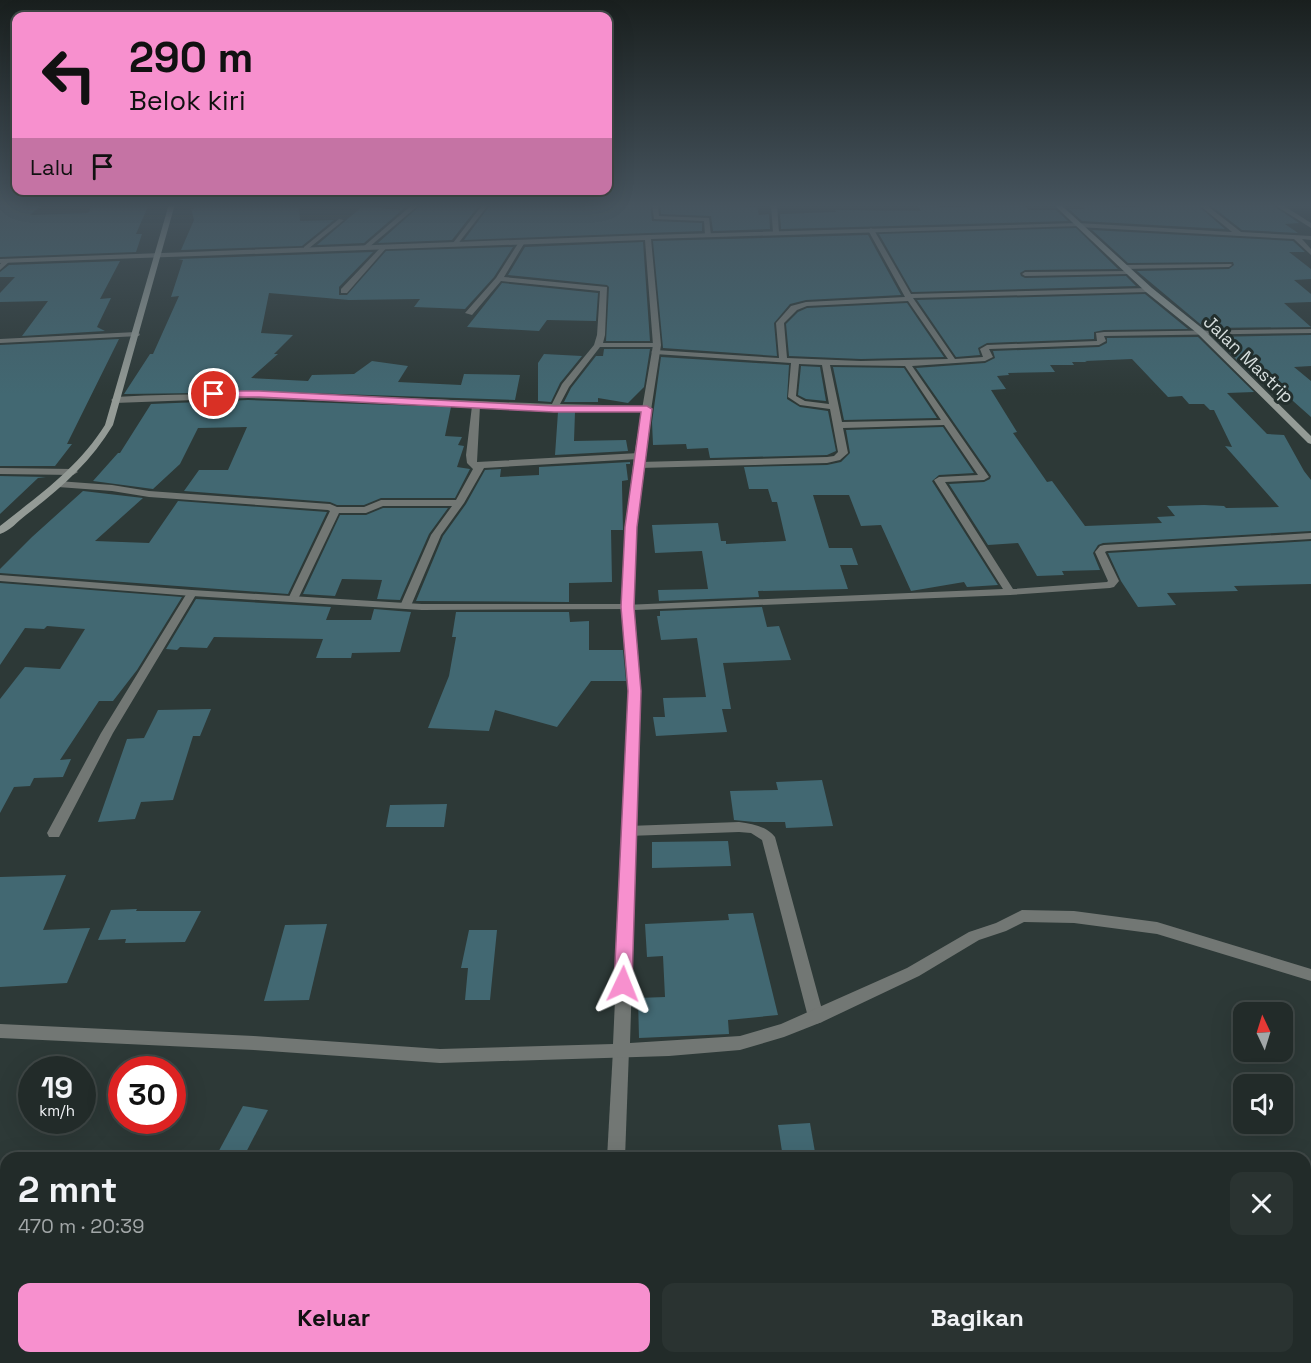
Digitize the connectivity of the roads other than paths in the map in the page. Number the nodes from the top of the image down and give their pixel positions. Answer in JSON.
{"nodes":[{"id":1,"x":154,"y":268,"type":"edge"},
{"id":2,"x":365,"y":268,"type":"edge"},
{"id":3,"x":506,"y":268,"type":"edge"},
{"id":4,"x":650,"y":268,"type":"edge"},
{"id":5,"x":892,"y":268,"type":"edge"},
{"id":6,"x":1123,"y":268,"type":"edge"},
{"id":7,"x":1175,"y":268,"type":"edge"},
{"id":8,"x":1126,"y":270,"type":"junction"},
{"id":9,"x":1025,"y":274,"type":"dead end"},
{"id":10,"x":499,"y":279,"type":"junction"},
{"id":11,"x":344,"y":291,"type":"dead end"},
{"id":12,"x":1149,"y":291,"type":"junction"},
{"id":13,"x":909,"y":298,"type":"junction"},
{"id":14,"x":470,"y":313,"type":"dead end"},
{"id":15,"x":1200,"y":331,"type":"junction"},
{"id":16,"x":1311,"y":331,"type":"edge"},
{"id":17,"x":136,"y":333,"type":"junction"},
{"id":18,"x":0,"y":341,"type":"edge"},
{"id":19,"x":598,"y":345,"type":"junction"},
{"id":20,"x":656,"y":348,"type":"junction"},
{"id":21,"x":783,"y":360,"type":"junction"},
{"id":22,"x":952,"y":360,"type":"junction"},
{"id":23,"x":795,"y":362,"type":"junction"},
{"id":24,"x":906,"y":362,"type":"junction"},
{"id":25,"x":826,"y":364,"type":"junction"},
{"id":26,"x":115,"y":400,"type":"junction"},
{"id":27,"x":476,"y":405,"type":"junction"},
{"id":28,"x":834,"y":407,"type":"junction"},
{"id":29,"x":554,"y":409,"type":"junction"},
{"id":30,"x":647,"y":409,"type":"junction"},
{"id":31,"x":948,"y":422,"type":"junction"},
{"id":32,"x":838,"y":425,"type":"junction"},
{"id":33,"x":1311,"y":441,"type":"edge"},
{"id":34,"x":639,"y":460,"type":"junction"},
{"id":35,"x":478,"y":468,"type":"junction"},
{"id":36,"x":0,"y":471,"type":"edge"},
{"id":37,"x":73,"y":472,"type":"junction"},
{"id":38,"x":58,"y":484,"type":"junction"},
{"id":39,"x":459,"y":503,"type":"junction"},
{"id":40,"x":335,"y":510,"type":"junction"},
{"id":41,"x":0,"y":531,"type":"edge"},
{"id":42,"x":1311,"y":536,"type":"edge"},
{"id":43,"x":0,"y":578,"type":"edge"},
{"id":44,"x":1010,"y":592,"type":"junction"},
{"id":45,"x":192,"y":593,"type":"junction"},
{"id":46,"x":293,"y":599,"type":"junction"},
{"id":47,"x":406,"y":606,"type":"junction"},
{"id":48,"x":628,"y":607,"type":"junction"},
{"id":49,"x":628,"y":831,"type":"junction"},
{"id":50,"x":54,"y":833,"type":"dead end"},
{"id":51,"x":1311,"y":975,"type":"edge"},
{"id":52,"x":816,"y":1017,"type":"junction"},
{"id":53,"x":0,"y":1031,"type":"edge"},
{"id":54,"x":621,"y":1050,"type":"junction"},
{"id":55,"x":616,"y":1152,"type":"edge"}],
"edges":[{"from":1,"to":17,"type":"main road"},
{"from":2,"to":11,"type":"street"},
{"from":3,"to":10,"type":"street"},
{"from":4,"to":20,"type":"street"},
{"from":5,"to":13,"type":"street"},
{"from":6,"to":8,"type":"main road","name":"Jalan Mastrip"},
{"from":7,"to":8,"type":"street"},
{"from":8,"to":9,"type":"street"},
{"from":8,"to":12,"type":"main road","name":"Jalan Mastrip"},
{"from":10,"to":14,"type":"street"},
{"from":10,"to":19,"type":"street"},
{"from":12,"to":13,"type":"street"},
{"from":12,"to":15,"type":"main road","name":"Jalan Mastrip"},
{"from":13,"to":21,"type":"street"},
{"from":13,"to":22,"type":"street"},
{"from":15,"to":16,"type":"street"},
{"from":15,"to":22,"type":"street"},
{"from":15,"to":33,"type":"main road","name":"Jalan Mastrip"},
{"from":17,"to":18,"type":"street"},
{"from":17,"to":26,"type":"main road"},
{"from":19,"to":20,"type":"street"},
{"from":19,"to":29,"type":"street"},
{"from":20,"to":21,"type":"street"},
{"from":20,"to":30,"type":"street"},
{"from":21,"to":23,"type":"street"},
{"from":22,"to":24,"type":"street"},
{"from":23,"to":25,"type":"street"},
{"from":23,"to":28,"type":"street"},
{"from":24,"to":25,"type":"street"},
{"from":24,"to":31,"type":"street"},
{"from":25,"to":28,"type":"street"},
{"from":26,"to":27,"type":"street"},
{"from":26,"to":37,"type":"main road"},
{"from":27,"to":29,"type":"street"},
{"from":27,"to":35,"type":"street"},
{"from":28,"to":32,"type":"street"},
{"from":29,"to":30,"type":"street"},
{"from":30,"to":34,"type":"street"},
{"from":31,"to":32,"type":"street"},
{"from":31,"to":44,"type":"street"},
{"from":32,"to":34,"type":"street"},
{"from":34,"to":35,"type":"street"},
{"from":34,"to":48,"type":"street"},
{"from":35,"to":39,"type":"street"},
{"from":36,"to":37,"type":"street"},
{"from":37,"to":38,"type":"main road"},
{"from":38,"to":40,"type":"street"},
{"from":38,"to":41,"type":"main road"},
{"from":39,"to":40,"type":"street"},
{"from":39,"to":47,"type":"street"},
{"from":40,"to":46,"type":"street"},
{"from":42,"to":44,"type":"street"},
{"from":43,"to":45,"type":"street"},
{"from":44,"to":48,"type":"street"},
{"from":45,"to":46,"type":"street"},
{"from":45,"to":50,"type":"street"},
{"from":46,"to":47,"type":"street"},
{"from":47,"to":48,"type":"street"},
{"from":48,"to":49,"type":"street"},
{"from":49,"to":52,"type":"street"},
{"from":49,"to":54,"type":"street"},
{"from":51,"to":52,"type":"street"},
{"from":52,"to":54,"type":"street"},
{"from":53,"to":54,"type":"street"},
{"from":54,"to":55,"type":"street"}]}
